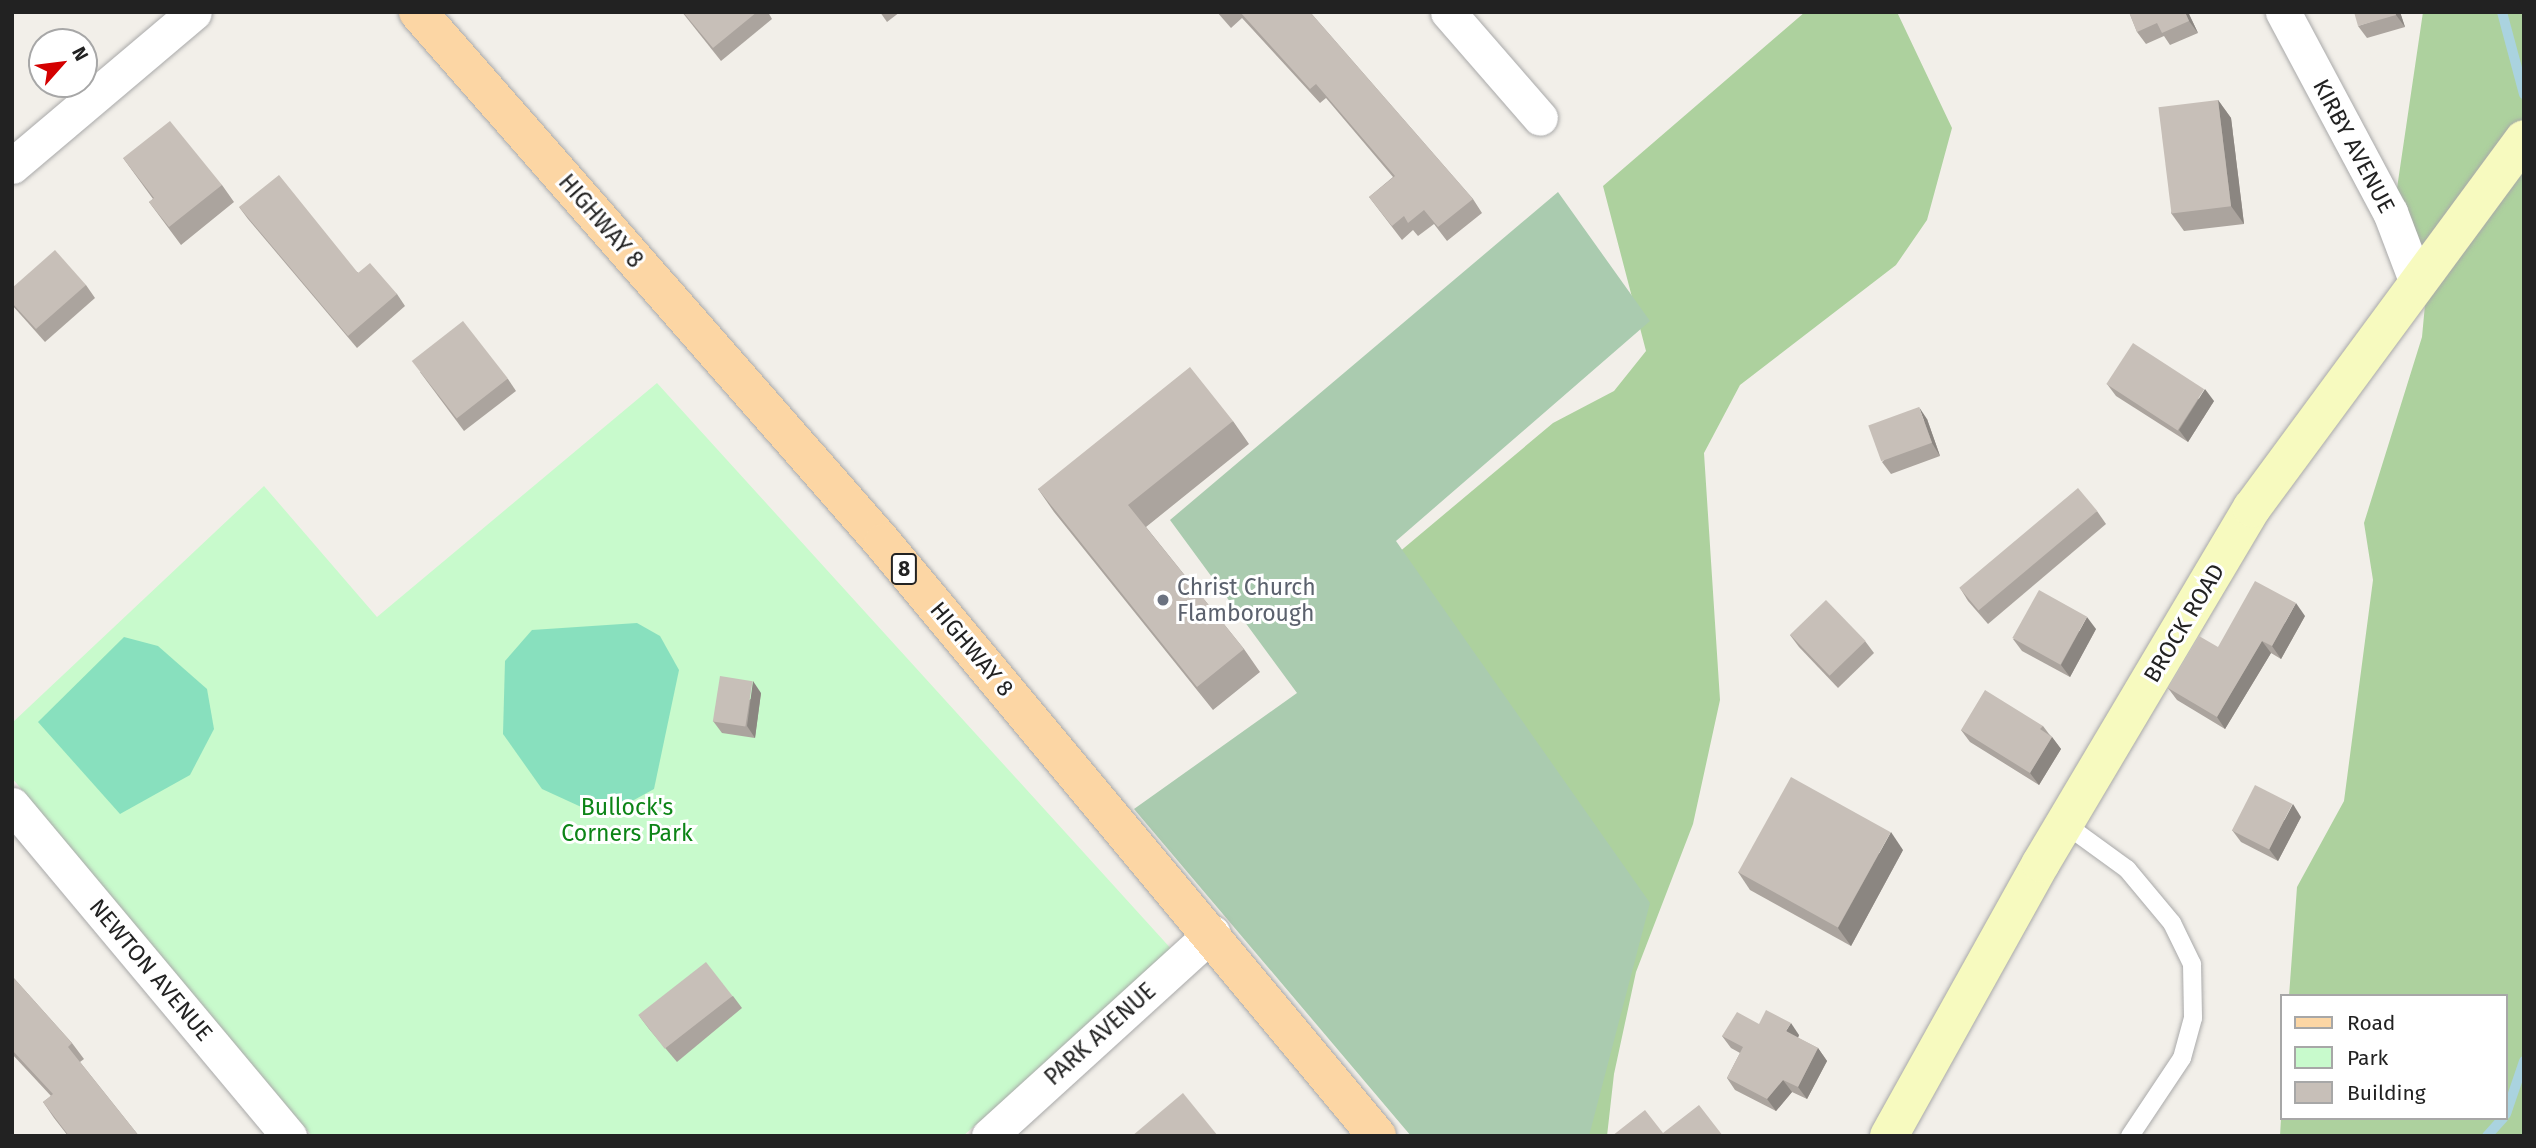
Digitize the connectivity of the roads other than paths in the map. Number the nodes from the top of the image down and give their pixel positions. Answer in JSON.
{"nodes":[{"id":1,"x":194,"y":12,"type":"edge"},
{"id":2,"x":418,"y":12,"type":"edge"},
{"id":3,"x":1448,"y":12,"type":"edge"},
{"id":4,"x":2283,"y":12,"type":"edge"},
{"id":5,"x":1539,"y":118,"type":"dead end"},
{"id":6,"x":2524,"y":139,"type":"edge"},
{"id":7,"x":12,"y":166,"type":"edge"},
{"id":8,"x":2417,"y":283,"type":"junction"},
{"id":9,"x":12,"y":805,"type":"edge"},
{"id":10,"x":2065,"y":824,"type":"junction"},
{"id":11,"x":1212,"y":933,"type":"junction"},
{"id":12,"x":289,"y":1136,"type":"edge"},
{"id":13,"x":989,"y":1136,"type":"edge"},
{"id":14,"x":1377,"y":1136,"type":"edge"},
{"id":15,"x":1889,"y":1136,"type":"edge"},
{"id":16,"x":2130,"y":1136,"type":"edge"}],
"edges":[{"from":1,"to":7,"type":"street"},
{"from":2,"to":11,"type":"main road","name":"HIGHWAY 8","number":"8"},
{"from":3,"to":5,"type":"street"},
{"from":4,"to":8,"type":"street","name":"KIRBY AVENUE"},
{"from":6,"to":8,"type":"main road","name":"BROCK ROAD"},
{"from":8,"to":10,"type":"main road","name":"BROCK ROAD"},
{"from":9,"to":12,"type":"street","name":"NEWTON AVENUE"},
{"from":10,"to":15,"type":"main road","name":"BROCK ROAD"},
{"from":10,"to":16,"type":"lane"},
{"from":11,"to":13,"type":"street","name":"PARK AVENUE"},
{"from":11,"to":14,"type":"main road","name":"HIGHWAY 8","number":"8"}]}
